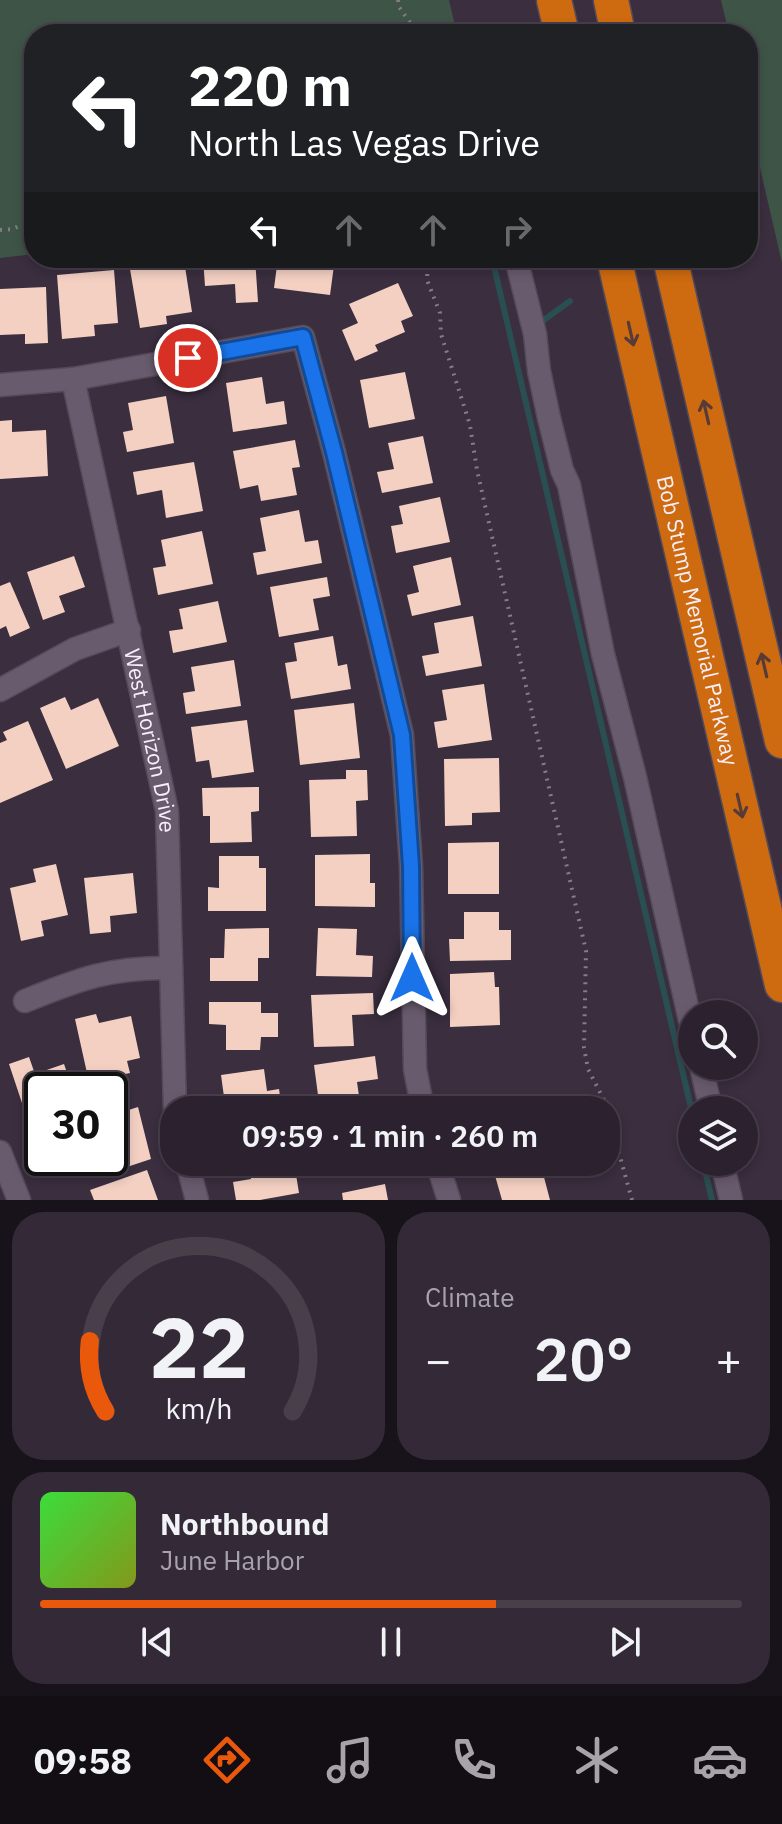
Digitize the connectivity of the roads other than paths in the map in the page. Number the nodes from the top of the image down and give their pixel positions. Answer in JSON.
{"nodes":[{"id":1,"x":554,"y":0,"type":"edge"},
{"id":2,"x":611,"y":0,"type":"edge"},
{"id":3,"x":560,"y":24,"type":"edge"},
{"id":4,"x":616,"y":24,"type":"edge"},
{"id":5,"x":518,"y":268,"type":"edge"},
{"id":6,"x":616,"y":268,"type":"edge"},
{"id":7,"x":672,"y":268,"type":"edge"},
{"id":8,"x":73,"y":379,"type":"junction"},
{"id":9,"x":0,"y":385,"type":"edge"},
{"id":10,"x":129,"y":630,"type":"junction"},
{"id":11,"x":0,"y":690,"type":"edge"},
{"id":12,"x":782,"y":741,"type":"edge"},
{"id":13,"x":171,"y":968,"type":"junction"},
{"id":14,"x":782,"y":985,"type":"edge"},
{"id":15,"x":685,"y":1000,"type":"edge"},
{"id":16,"x":25,"y":1001,"type":"dead end"},
{"id":17,"x":175,"y":1096,"type":"edge"},
{"id":18,"x":420,"y":1096,"type":"edge"},
{"id":19,"x":0,"y":1152,"type":"edge"},
{"id":20,"x":191,"y":1176,"type":"edge"},
{"id":21,"x":441,"y":1176,"type":"edge"},
{"id":22,"x":725,"y":1176,"type":"edge"},
{"id":23,"x":19,"y":1200,"type":"edge"},
{"id":24,"x":197,"y":1200,"type":"edge"},
{"id":25,"x":449,"y":1200,"type":"edge"},
{"id":26,"x":731,"y":1200,"type":"edge"}],
"edges":[{"from":1,"to":3,"type":"highway"},
{"from":2,"to":4,"type":"highway"},
{"from":5,"to":15,"type":"street"},
{"from":6,"to":14,"type":"highway","name":"Bob Stump Memorial Parkway","one_way":true},
{"from":12,"to":7,"type":"highway","one_way":true},
{"from":8,"to":9,"type":"street"},
{"from":8,"to":10,"type":"street","name":"West Horizon Drive"},
{"from":8,"to":18,"type":"street"},
{"from":10,"to":11,"type":"street"},
{"from":10,"to":13,"type":"street","name":"West Horizon Drive"},
{"from":13,"to":16,"type":"street"},
{"from":13,"to":17,"type":"street","name":"West Horizon Drive"},
{"from":19,"to":23,"type":"street"},
{"from":20,"to":24,"type":"street"},
{"from":21,"to":25,"type":"street"},
{"from":22,"to":26,"type":"street"}]}
